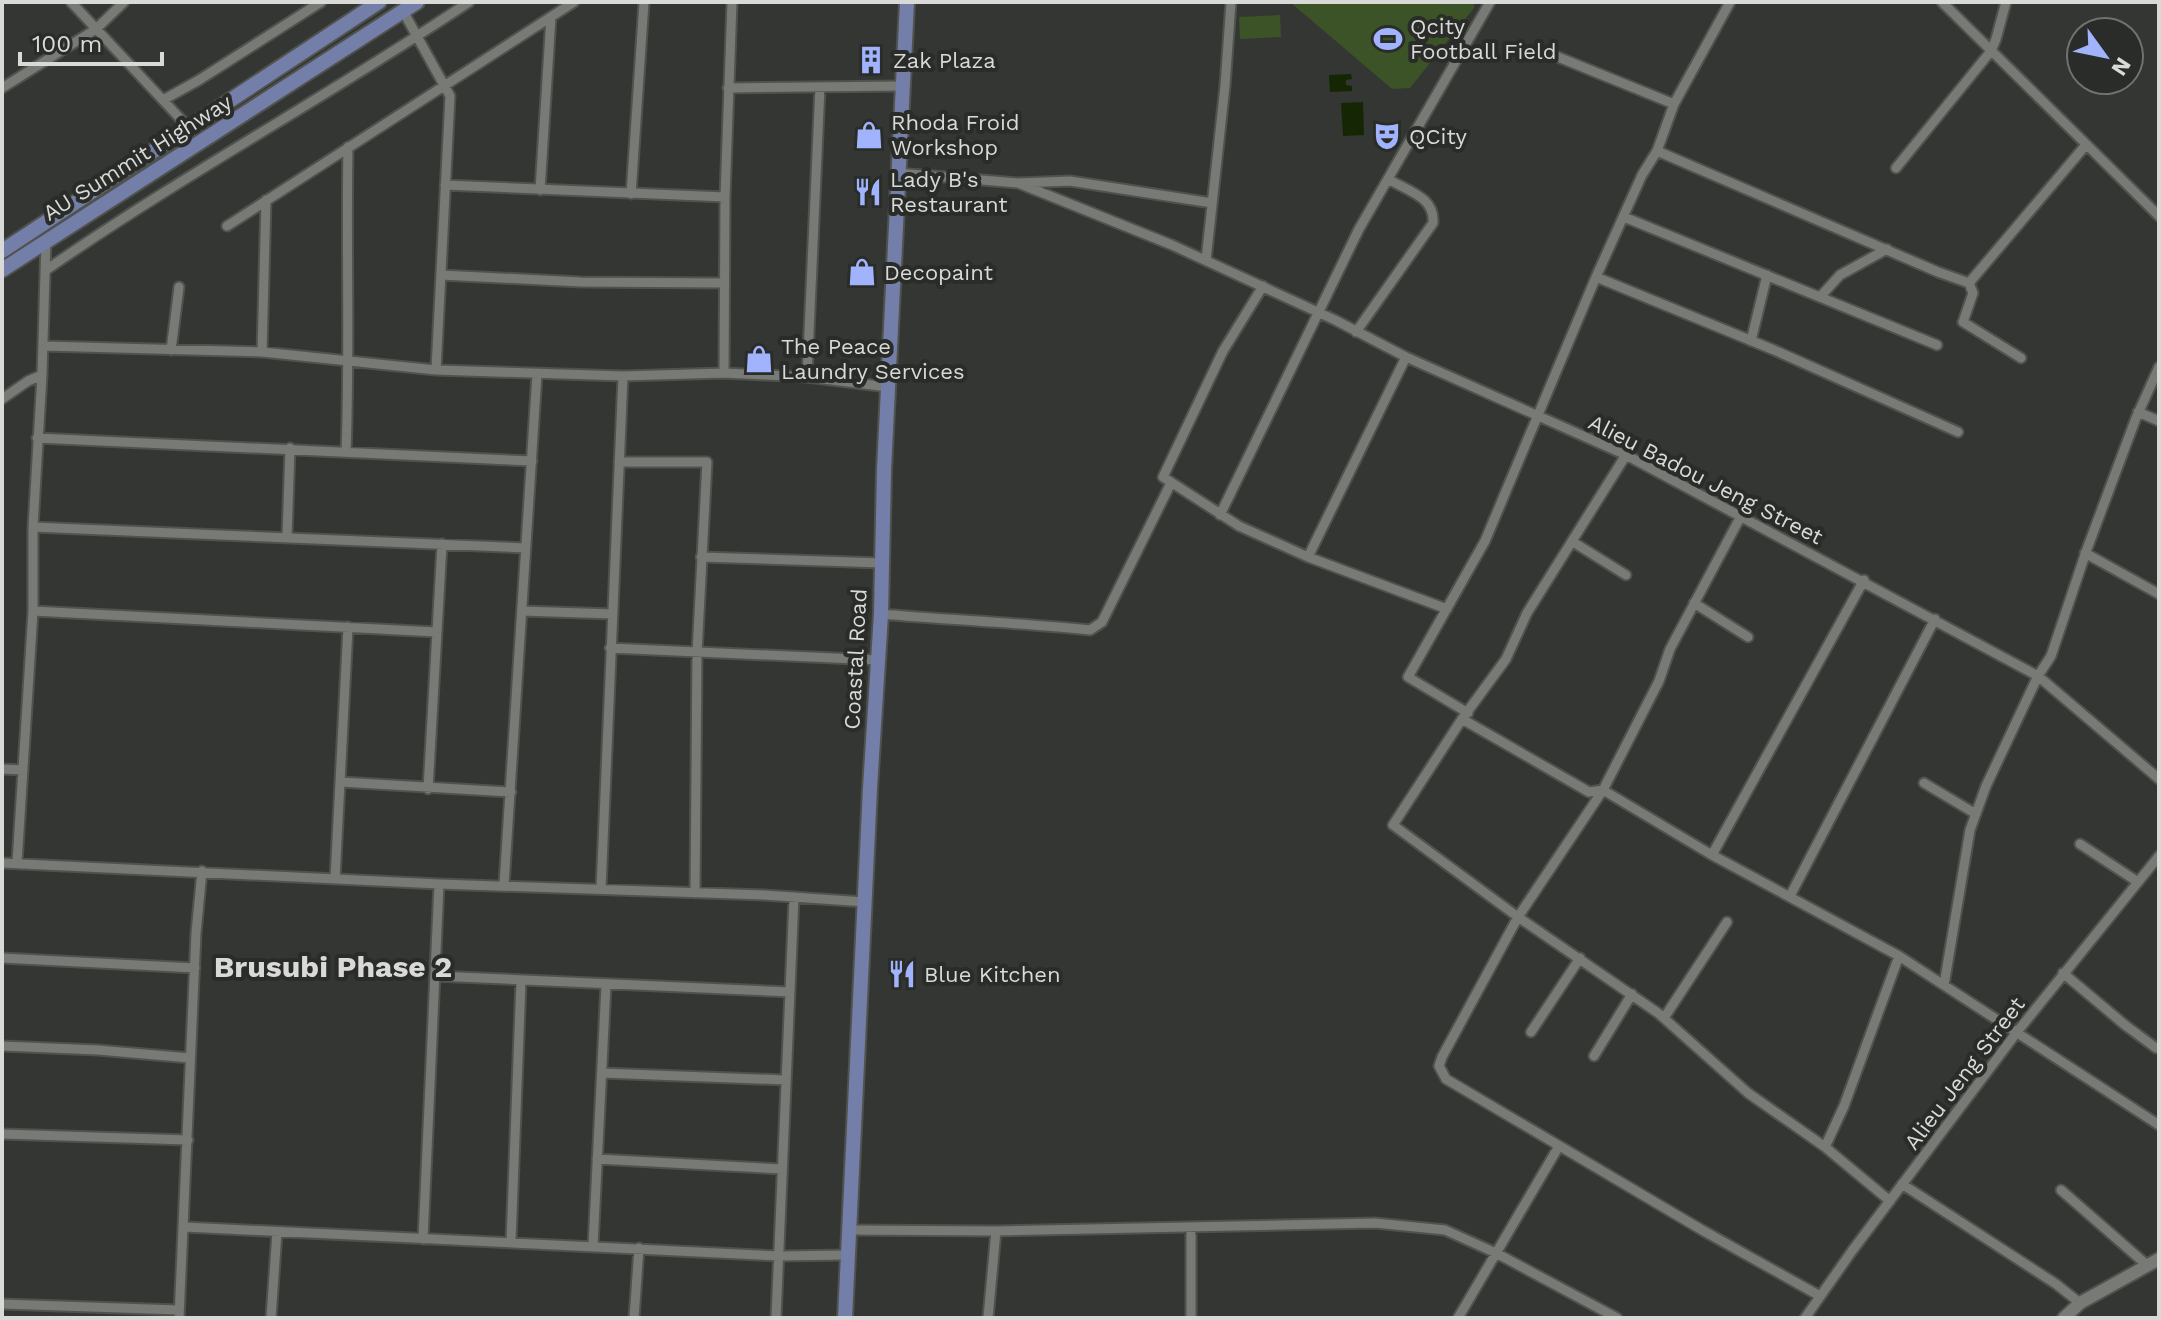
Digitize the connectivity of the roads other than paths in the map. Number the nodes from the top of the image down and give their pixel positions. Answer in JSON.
{"nodes":[{"id":1,"x":71,"y":2,"type":"edge"},
{"id":2,"x":124,"y":2,"type":"edge"},
{"id":3,"x":321,"y":2,"type":"edge"},
{"id":4,"x":379,"y":2,"type":"edge"},
{"id":5,"x":417,"y":2,"type":"edge"},
{"id":6,"x":469,"y":2,"type":"edge"},
{"id":7,"x":574,"y":2,"type":"edge"},
{"id":8,"x":644,"y":2,"type":"edge"},
{"id":9,"x":732,"y":2,"type":"edge"},
{"id":10,"x":907,"y":2,"type":"edge"},
{"id":11,"x":1231,"y":2,"type":"edge"},
{"id":12,"x":1490,"y":2,"type":"edge"},
{"id":13,"x":1730,"y":2,"type":"edge"},
{"id":14,"x":1942,"y":2,"type":"edge"},
{"id":15,"x":2006,"y":2,"type":"edge"},
{"id":16,"x":403,"y":11,"type":"junction"},
{"id":17,"x":551,"y":17,"type":"junction"},
{"id":18,"x":96,"y":29,"type":"junction"},
{"id":19,"x":417,"y":36,"type":"junction"},
{"id":20,"x":1991,"y":51,"type":"junction"},
{"id":21,"x":1553,"y":55,"type":"dead end"},
{"id":22,"x":445,"y":86,"type":"junction"},
{"id":23,"x":903,"y":86,"type":"junction"},
{"id":24,"x":820,"y":87,"type":"junction"},
{"id":25,"x":2,"y":88,"type":"edge"},
{"id":26,"x":728,"y":88,"type":"junction"},
{"id":27,"x":163,"y":100,"type":"junction"},
{"id":28,"x":1674,"y":104,"type":"junction"},
{"id":29,"x":190,"y":129,"type":"junction"},
{"id":30,"x":2085,"y":146,"type":"junction"},
{"id":31,"x":348,"y":147,"type":"junction"},
{"id":32,"x":1657,"y":151,"type":"junction"},
{"id":33,"x":1896,"y":168,"type":"dead end"},
{"id":34,"x":897,"y":173,"type":"junction"},
{"id":35,"x":1388,"y":179,"type":"junction"},
{"id":36,"x":1018,"y":183,"type":"junction"},
{"id":37,"x":445,"y":185,"type":"junction"},
{"id":38,"x":540,"y":190,"type":"junction"},
{"id":39,"x":631,"y":194,"type":"junction"},
{"id":40,"x":725,"y":197,"type":"junction"},
{"id":41,"x":266,"y":200,"type":"junction"},
{"id":42,"x":1212,"y":203,"type":"junction"},
{"id":43,"x":2159,"y":216,"type":"edge"},
{"id":44,"x":1624,"y":217,"type":"junction"},
{"id":45,"x":227,"y":226,"type":"dead end"},
{"id":46,"x":46,"y":240,"type":"junction"},
{"id":47,"x":1887,"y":249,"type":"junction"},
{"id":48,"x":2,"y":251,"type":"edge"},
{"id":49,"x":1206,"y":260,"type":"junction"},
{"id":50,"x":2,"y":270,"type":"edge"},
{"id":51,"x":46,"y":270,"type":"junction"},
{"id":52,"x":441,"y":275,"type":"junction"},
{"id":53,"x":1767,"y":275,"type":"junction"},
{"id":54,"x":1596,"y":277,"type":"junction"},
{"id":55,"x":724,"y":283,"type":"junction"},
{"id":56,"x":1969,"y":283,"type":"junction"},
{"id":57,"x":1263,"y":286,"type":"junction"},
{"id":58,"x":179,"y":287,"type":"dead end"},
{"id":59,"x":1820,"y":297,"type":"junction"},
{"id":60,"x":1318,"y":312,"type":"junction"},
{"id":61,"x":1356,"y":332,"type":"junction"},
{"id":62,"x":1751,"y":341,"type":"junction"},
{"id":63,"x":1937,"y":345,"type":"dead end"},
{"id":64,"x":44,"y":346,"type":"junction"},
{"id":65,"x":171,"y":350,"type":"junction"},
{"id":66,"x":262,"y":352,"type":"junction"},
{"id":67,"x":1406,"y":357,"type":"junction"},
{"id":68,"x":2021,"y":358,"type":"dead end"},
{"id":69,"x":350,"y":361,"type":"junction"},
{"id":70,"x":2159,"y":367,"type":"edge"},
{"id":71,"x":436,"y":370,"type":"junction"},
{"id":72,"x":724,"y":373,"type":"junction"},
{"id":73,"x":537,"y":374,"type":"junction"},
{"id":74,"x":42,"y":375,"type":"junction"},
{"id":75,"x":623,"y":376,"type":"junction"},
{"id":76,"x":807,"y":377,"type":"junction"},
{"id":77,"x":888,"y":387,"type":"junction"},
{"id":78,"x":2,"y":399,"type":"edge"},
{"id":79,"x":2138,"y":412,"type":"junction"},
{"id":80,"x":1537,"y":414,"type":"junction"},
{"id":81,"x":2159,"y":421,"type":"edge"},
{"id":82,"x":1958,"y":432,"type":"dead end"},
{"id":83,"x":37,"y":438,"type":"junction"},
{"id":84,"x":290,"y":448,"type":"junction"},
{"id":85,"x":346,"y":452,"type":"junction"},
{"id":86,"x":1626,"y":455,"type":"junction"},
{"id":87,"x":532,"y":461,"type":"junction"},
{"id":88,"x":619,"y":462,"type":"junction"},
{"id":89,"x":1171,"y":483,"type":"junction"},
{"id":90,"x":1220,"y":515,"type":"junction"},
{"id":91,"x":1741,"y":516,"type":"junction"},
{"id":92,"x":33,"y":527,"type":"junction"},
{"id":93,"x":287,"y":537,"type":"junction"},
{"id":94,"x":1573,"y":542,"type":"junction"},
{"id":95,"x":442,"y":544,"type":"junction"},
{"id":96,"x":526,"y":548,"type":"junction"},
{"id":97,"x":2085,"y":553,"type":"junction"},
{"id":98,"x":701,"y":557,"type":"junction"},
{"id":99,"x":1308,"y":557,"type":"junction"},
{"id":100,"x":882,"y":563,"type":"junction"},
{"id":101,"x":1626,"y":575,"type":"dead end"},
{"id":102,"x":1864,"y":580,"type":"junction"},
{"id":103,"x":2159,"y":594,"type":"edge"},
{"id":104,"x":1694,"y":603,"type":"junction"},
{"id":105,"x":1447,"y":609,"type":"junction"},
{"id":106,"x":33,"y":611,"type":"junction"},
{"id":107,"x":522,"y":611,"type":"junction"},
{"id":108,"x":613,"y":614,"type":"junction"},
{"id":109,"x":881,"y":614,"type":"junction"},
{"id":110,"x":1935,"y":619,"type":"junction"},
{"id":111,"x":348,"y":627,"type":"junction"},
{"id":112,"x":436,"y":632,"type":"junction"},
{"id":113,"x":1748,"y":637,"type":"dead end"},
{"id":114,"x":610,"y":648,"type":"junction"},
{"id":115,"x":697,"y":653,"type":"junction"},
{"id":116,"x":878,"y":660,"type":"junction"},
{"id":117,"x":2038,"y":676,"type":"junction"},
{"id":118,"x":1465,"y":716,"type":"junction"},
{"id":119,"x":2,"y":769,"type":"edge"},
{"id":120,"x":23,"y":770,"type":"junction"},
{"id":121,"x":2159,"y":779,"type":"edge"},
{"id":122,"x":341,"y":782,"type":"junction"},
{"id":123,"x":1924,"y":783,"type":"dead end"},
{"id":124,"x":428,"y":789,"type":"junction"},
{"id":125,"x":1603,"y":790,"type":"junction"},
{"id":126,"x":511,"y":792,"type":"junction"},
{"id":127,"x":1976,"y":814,"type":"junction"},
{"id":128,"x":2080,"y":844,"type":"dead end"},
{"id":129,"x":1712,"y":855,"type":"junction"},
{"id":130,"x":2159,"y":856,"type":"edge"},
{"id":131,"x":2,"y":863,"type":"edge"},
{"id":132,"x":17,"y":863,"type":"junction"},
{"id":133,"x":202,"y":871,"type":"junction"},
{"id":134,"x":335,"y":879,"type":"junction"},
{"id":135,"x":2138,"y":882,"type":"junction"},
{"id":136,"x":439,"y":884,"type":"junction"},
{"id":137,"x":504,"y":885,"type":"junction"},
{"id":138,"x":601,"y":889,"type":"junction"},
{"id":139,"x":695,"y":893,"type":"junction"},
{"id":140,"x":1790,"y":896,"type":"junction"},
{"id":141,"x":794,"y":897,"type":"junction"},
{"id":142,"x":865,"y":902,"type":"junction"},
{"id":143,"x":1518,"y":917,"type":"junction"},
{"id":144,"x":1727,"y":922,"type":"dead end"},
{"id":145,"x":1899,"y":956,"type":"junction"},
{"id":146,"x":2,"y":958,"type":"edge"},
{"id":147,"x":1580,"y":958,"type":"junction"},
{"id":148,"x":195,"y":968,"type":"junction"},
{"id":149,"x":2063,"y":973,"type":"junction"},
{"id":150,"x":436,"y":976,"type":"junction"},
{"id":151,"x":521,"y":981,"type":"junction"},
{"id":152,"x":606,"y":985,"type":"junction"},
{"id":153,"x":1944,"y":985,"type":"junction"},
{"id":154,"x":790,"y":992,"type":"junction"},
{"id":155,"x":1632,"y":994,"type":"junction"},
{"id":156,"x":1664,"y":1018,"type":"junction"},
{"id":157,"x":1531,"y":1032,"type":"dead end"},
{"id":158,"x":2017,"y":1032,"type":"junction"},
{"id":159,"x":2,"y":1046,"type":"edge"},
{"id":160,"x":2156,"y":1048,"type":"dead end"},
{"id":161,"x":1594,"y":1056,"type":"dead end"},
{"id":162,"x":190,"y":1058,"type":"junction"},
{"id":163,"x":602,"y":1073,"type":"junction"},
{"id":164,"x":786,"y":1080,"type":"junction"},
{"id":165,"x":2159,"y":1125,"type":"edge"},
{"id":166,"x":2,"y":1134,"type":"edge"},
{"id":167,"x":188,"y":1140,"type":"junction"},
{"id":168,"x":1559,"y":1146,"type":"junction"},
{"id":169,"x":1825,"y":1147,"type":"junction"},
{"id":170,"x":597,"y":1159,"type":"junction"},
{"id":171,"x":782,"y":1169,"type":"junction"},
{"id":172,"x":1902,"y":1184,"type":"junction"},
{"id":173,"x":2061,"y":1190,"type":"dead end"},
{"id":174,"x":1890,"y":1201,"type":"junction"},
{"id":175,"x":185,"y":1227,"type":"junction"},
{"id":176,"x":1191,"y":1227,"type":"junction"},
{"id":177,"x":848,"y":1230,"type":"junction"},
{"id":178,"x":996,"y":1231,"type":"junction"},
{"id":179,"x":277,"y":1232,"type":"junction"},
{"id":180,"x":423,"y":1239,"type":"junction"},
{"id":181,"x":511,"y":1241,"type":"junction"},
{"id":182,"x":593,"y":1246,"type":"junction"},
{"id":183,"x":639,"y":1248,"type":"junction"},
{"id":184,"x":1496,"y":1253,"type":"junction"},
{"id":185,"x":846,"y":1255,"type":"junction"},
{"id":186,"x":779,"y":1256,"type":"junction"},
{"id":187,"x":2154,"y":1262,"type":"edge"},
{"id":188,"x":1820,"y":1296,"type":"junction"},
{"id":189,"x":2080,"y":1303,"type":"junction"},
{"id":190,"x":2,"y":1304,"type":"edge"},
{"id":191,"x":86,"y":1313,"type":"edge"},
{"id":192,"x":179,"y":1314,"type":"edge"},
{"id":193,"x":271,"y":1318,"type":"edge"},
{"id":194,"x":634,"y":1318,"type":"edge"},
{"id":195,"x":776,"y":1318,"type":"edge"},
{"id":196,"x":845,"y":1318,"type":"edge"},
{"id":197,"x":988,"y":1318,"type":"edge"},
{"id":198,"x":1191,"y":1318,"type":"edge"},
{"id":199,"x":1458,"y":1318,"type":"edge"},
{"id":200,"x":1617,"y":1318,"type":"edge"},
{"id":201,"x":1805,"y":1318,"type":"edge"},
{"id":202,"x":2064,"y":1318,"type":"edge"}],
"edges":[{"from":1,"to":18,"type":"street"},
{"from":2,"to":18,"type":"street"},
{"from":3,"to":27,"type":"street"},
{"from":4,"to":29,"type":"main road","name":"AU Summit Highway"},
{"from":5,"to":16,"type":"main road","name":"AU Summit Highway"},
{"from":6,"to":19,"type":"street"},
{"from":7,"to":17,"type":"street"},
{"from":8,"to":39,"type":"street"},
{"from":9,"to":26,"type":"street"},
{"from":10,"to":23,"type":"main road","name":"Coastal Road"},
{"from":11,"to":42,"type":"street"},
{"from":12,"to":35,"type":"street"},
{"from":13,"to":28,"type":"street"},
{"from":14,"to":20,"type":"street"},
{"from":15,"to":20,"type":"street"},
{"from":16,"to":19,"type":"street"},
{"from":16,"to":46,"type":"main road","name":"AU Summit Highway"},
{"from":17,"to":22,"type":"street"},
{"from":17,"to":38,"type":"street"},
{"from":18,"to":25,"type":"street"},
{"from":18,"to":27,"type":"street"},
{"from":19,"to":22,"type":"street"},
{"from":19,"to":51,"type":"street"},
{"from":20,"to":30,"type":"street"},
{"from":20,"to":33,"type":"street"},
{"from":21,"to":28,"type":"street"},
{"from":22,"to":31,"type":"street"},
{"from":22,"to":37,"type":"street"},
{"from":23,"to":24,"type":"street"},
{"from":23,"to":34,"type":"main road","name":"Coastal Road"},
{"from":24,"to":26,"type":"street"},
{"from":24,"to":76,"type":"street"},
{"from":26,"to":40,"type":"street"},
{"from":27,"to":29,"type":"street"},
{"from":28,"to":32,"type":"street"},
{"from":29,"to":48,"type":"main road","name":"AU Summit Highway"},
{"from":30,"to":43,"type":"street"},
{"from":30,"to":56,"type":"street"},
{"from":31,"to":41,"type":"street"},
{"from":31,"to":69,"type":"street"},
{"from":32,"to":44,"type":"street"},
{"from":32,"to":47,"type":"street"},
{"from":34,"to":36,"type":"street"},
{"from":34,"to":77,"type":"main road","name":"Coastal Road"},
{"from":35,"to":60,"type":"street"},
{"from":35,"to":61,"type":"street"},
{"from":36,"to":42,"type":"street"},
{"from":36,"to":49,"type":"street","name":"Alieu Badou Jeng Street"},
{"from":37,"to":38,"type":"street"},
{"from":37,"to":52,"type":"street"},
{"from":38,"to":39,"type":"street"},
{"from":39,"to":40,"type":"street"},
{"from":40,"to":55,"type":"street"},
{"from":41,"to":45,"type":"street"},
{"from":41,"to":66,"type":"street"},
{"from":42,"to":49,"type":"street"},
{"from":44,"to":53,"type":"street"},
{"from":44,"to":54,"type":"street"},
{"from":46,"to":50,"type":"main road","name":"AU Summit Highway"},
{"from":46,"to":51,"type":"street"},
{"from":47,"to":56,"type":"street"},
{"from":47,"to":59,"type":"street"},
{"from":49,"to":57,"type":"street","name":"Alieu Badou Jeng Street"},
{"from":51,"to":64,"type":"street"},
{"from":52,"to":55,"type":"street"},
{"from":52,"to":71,"type":"street"},
{"from":53,"to":59,"type":"street"},
{"from":53,"to":62,"type":"street"},
{"from":54,"to":62,"type":"street"},
{"from":54,"to":80,"type":"street"},
{"from":55,"to":72,"type":"street"},
{"from":56,"to":68,"type":"street"},
{"from":57,"to":60,"type":"street","name":"Alieu Badou Jeng Street"},
{"from":57,"to":89,"type":"street"},
{"from":58,"to":65,"type":"street"},
{"from":59,"to":63,"type":"street"},
{"from":60,"to":61,"type":"street","name":"Alieu Badou Jeng Street"},
{"from":60,"to":90,"type":"street"},
{"from":61,"to":67,"type":"street","name":"Alieu Badou Jeng Street"},
{"from":62,"to":82,"type":"street"},
{"from":64,"to":65,"type":"street"},
{"from":64,"to":74,"type":"street"},
{"from":65,"to":66,"type":"street"},
{"from":66,"to":69,"type":"street"},
{"from":67,"to":80,"type":"street","name":"Alieu Badou Jeng Street"},
{"from":67,"to":99,"type":"street"},
{"from":69,"to":71,"type":"street"},
{"from":69,"to":85,"type":"street"},
{"from":70,"to":79,"type":"street"},
{"from":71,"to":73,"type":"street"},
{"from":72,"to":75,"type":"street"},
{"from":72,"to":76,"type":"street"},
{"from":73,"to":75,"type":"street"},
{"from":73,"to":87,"type":"street"},
{"from":74,"to":78,"type":"street"},
{"from":74,"to":83,"type":"street"},
{"from":75,"to":88,"type":"street"},
{"from":76,"to":77,"type":"street"},
{"from":77,"to":100,"type":"main road","name":"Coastal Road"},
{"from":79,"to":81,"type":"street"},
{"from":79,"to":97,"type":"street"},
{"from":80,"to":86,"type":"street","name":"Alieu Badou Jeng Street"},
{"from":80,"to":105,"type":"street"},
{"from":83,"to":84,"type":"street"},
{"from":83,"to":92,"type":"street"},
{"from":84,"to":85,"type":"street"},
{"from":84,"to":93,"type":"street"},
{"from":85,"to":87,"type":"street"},
{"from":86,"to":91,"type":"street","name":"Alieu Badou Jeng Street"},
{"from":86,"to":94,"type":"street"},
{"from":87,"to":96,"type":"street"},
{"from":88,"to":98,"type":"street"},
{"from":88,"to":108,"type":"street"},
{"from":89,"to":90,"type":"street"},
{"from":89,"to":109,"type":"street"},
{"from":90,"to":99,"type":"street"},
{"from":91,"to":102,"type":"street","name":"Alieu Badou Jeng Street"},
{"from":91,"to":104,"type":"street"},
{"from":92,"to":93,"type":"street"},
{"from":92,"to":106,"type":"street"},
{"from":93,"to":95,"type":"street"},
{"from":94,"to":101,"type":"street"},
{"from":94,"to":118,"type":"street"},
{"from":95,"to":96,"type":"street"},
{"from":95,"to":112,"type":"street"},
{"from":96,"to":107,"type":"street"},
{"from":97,"to":103,"type":"street"},
{"from":97,"to":117,"type":"street"},
{"from":98,"to":100,"type":"street"},
{"from":98,"to":115,"type":"street"},
{"from":99,"to":105,"type":"street"},
{"from":100,"to":109,"type":"main road","name":"Coastal Road"},
{"from":102,"to":110,"type":"street","name":"Alieu Badou Jeng Street"},
{"from":102,"to":129,"type":"street"},
{"from":104,"to":113,"type":"street"},
{"from":104,"to":125,"type":"street"},
{"from":105,"to":118,"type":"street"},
{"from":106,"to":111,"type":"street"},
{"from":106,"to":120,"type":"street"},
{"from":107,"to":108,"type":"street"},
{"from":107,"to":126,"type":"street"},
{"from":108,"to":114,"type":"street"},
{"from":109,"to":116,"type":"main road","name":"Coastal Road"},
{"from":110,"to":117,"type":"street","name":"Alieu Badou Jeng Street"},
{"from":110,"to":140,"type":"street"},
{"from":111,"to":112,"type":"street"},
{"from":111,"to":122,"type":"street"},
{"from":112,"to":124,"type":"street"},
{"from":114,"to":115,"type":"street"},
{"from":114,"to":138,"type":"street"},
{"from":115,"to":116,"type":"street"},
{"from":115,"to":139,"type":"street"},
{"from":116,"to":142,"type":"main road","name":"Coastal Road"},
{"from":117,"to":121,"type":"street","name":"Alieu Badou Jeng Street"},
{"from":117,"to":127,"type":"street"},
{"from":118,"to":125,"type":"street"},
{"from":118,"to":143,"type":"street"},
{"from":119,"to":120,"type":"street"},
{"from":120,"to":132,"type":"street"},
{"from":122,"to":124,"type":"street"},
{"from":122,"to":134,"type":"street"},
{"from":123,"to":127,"type":"street"},
{"from":124,"to":126,"type":"street"},
{"from":125,"to":129,"type":"street"},
{"from":125,"to":143,"type":"street"},
{"from":126,"to":137,"type":"street"},
{"from":127,"to":153,"type":"street"},
{"from":128,"to":135,"type":"street"},
{"from":129,"to":140,"type":"street"},
{"from":130,"to":135,"type":"street","name":"Alieu Jeng Street"},
{"from":131,"to":132,"type":"street"},
{"from":132,"to":133,"type":"street"},
{"from":133,"to":134,"type":"street"},
{"from":133,"to":148,"type":"street"},
{"from":134,"to":136,"type":"street"},
{"from":135,"to":149,"type":"street","name":"Alieu Jeng Street"},
{"from":136,"to":137,"type":"street"},
{"from":136,"to":150,"type":"street"},
{"from":137,"to":138,"type":"street"},
{"from":138,"to":139,"type":"street"},
{"from":139,"to":141,"type":"street"},
{"from":140,"to":145,"type":"street"},
{"from":141,"to":142,"type":"street"},
{"from":141,"to":154,"type":"street"},
{"from":142,"to":177,"type":"main road","name":"Coastal Road"},
{"from":143,"to":147,"type":"street"},
{"from":143,"to":168,"type":"street"},
{"from":144,"to":156,"type":"street"},
{"from":145,"to":153,"type":"street"},
{"from":145,"to":169,"type":"street"},
{"from":146,"to":148,"type":"street"},
{"from":147,"to":155,"type":"street"},
{"from":147,"to":157,"type":"street"},
{"from":148,"to":162,"type":"street"},
{"from":149,"to":158,"type":"street","name":"Alieu Jeng Street"},
{"from":149,"to":160,"type":"street"},
{"from":150,"to":151,"type":"street"},
{"from":150,"to":180,"type":"street"},
{"from":151,"to":152,"type":"street"},
{"from":151,"to":181,"type":"street"},
{"from":152,"to":154,"type":"street"},
{"from":152,"to":163,"type":"street"},
{"from":153,"to":158,"type":"street"},
{"from":154,"to":164,"type":"street"},
{"from":155,"to":156,"type":"street"},
{"from":155,"to":161,"type":"street"},
{"from":156,"to":169,"type":"street"},
{"from":158,"to":165,"type":"street"},
{"from":158,"to":172,"type":"street","name":"Alieu Jeng Street"},
{"from":159,"to":162,"type":"street"},
{"from":162,"to":167,"type":"street"},
{"from":163,"to":164,"type":"street"},
{"from":163,"to":170,"type":"street"},
{"from":164,"to":171,"type":"street"},
{"from":166,"to":167,"type":"street"},
{"from":167,"to":175,"type":"street"},
{"from":168,"to":184,"type":"street"},
{"from":168,"to":188,"type":"street"},
{"from":169,"to":174,"type":"street"},
{"from":170,"to":171,"type":"street"},
{"from":170,"to":182,"type":"street"},
{"from":171,"to":186,"type":"street"},
{"from":172,"to":174,"type":"street","name":"Alieu Jeng Street"},
{"from":172,"to":189,"type":"street"},
{"from":173,"to":187,"type":"street"},
{"from":174,"to":188,"type":"street","name":"Alieu Jeng Street"},
{"from":175,"to":179,"type":"street"},
{"from":175,"to":192,"type":"street"},
{"from":176,"to":178,"type":"street"},
{"from":176,"to":184,"type":"street"},
{"from":176,"to":198,"type":"street"},
{"from":177,"to":178,"type":"street"},
{"from":177,"to":185,"type":"main road","name":"Coastal Road"},
{"from":178,"to":197,"type":"street"},
{"from":179,"to":180,"type":"street"},
{"from":179,"to":193,"type":"street"},
{"from":180,"to":181,"type":"street"},
{"from":181,"to":182,"type":"street"},
{"from":182,"to":183,"type":"street"},
{"from":183,"to":186,"type":"street"},
{"from":183,"to":194,"type":"street"},
{"from":184,"to":199,"type":"street"},
{"from":184,"to":200,"type":"street"},
{"from":185,"to":186,"type":"street"},
{"from":185,"to":196,"type":"main road","name":"Coastal Road"},
{"from":186,"to":195,"type":"street"},
{"from":187,"to":189,"type":"street"},
{"from":188,"to":201,"type":"street","name":"Alieu Jeng Street"},
{"from":189,"to":202,"type":"street"},
{"from":190,"to":191,"type":"street"},
{"from":191,"to":192,"type":"street"}]}
